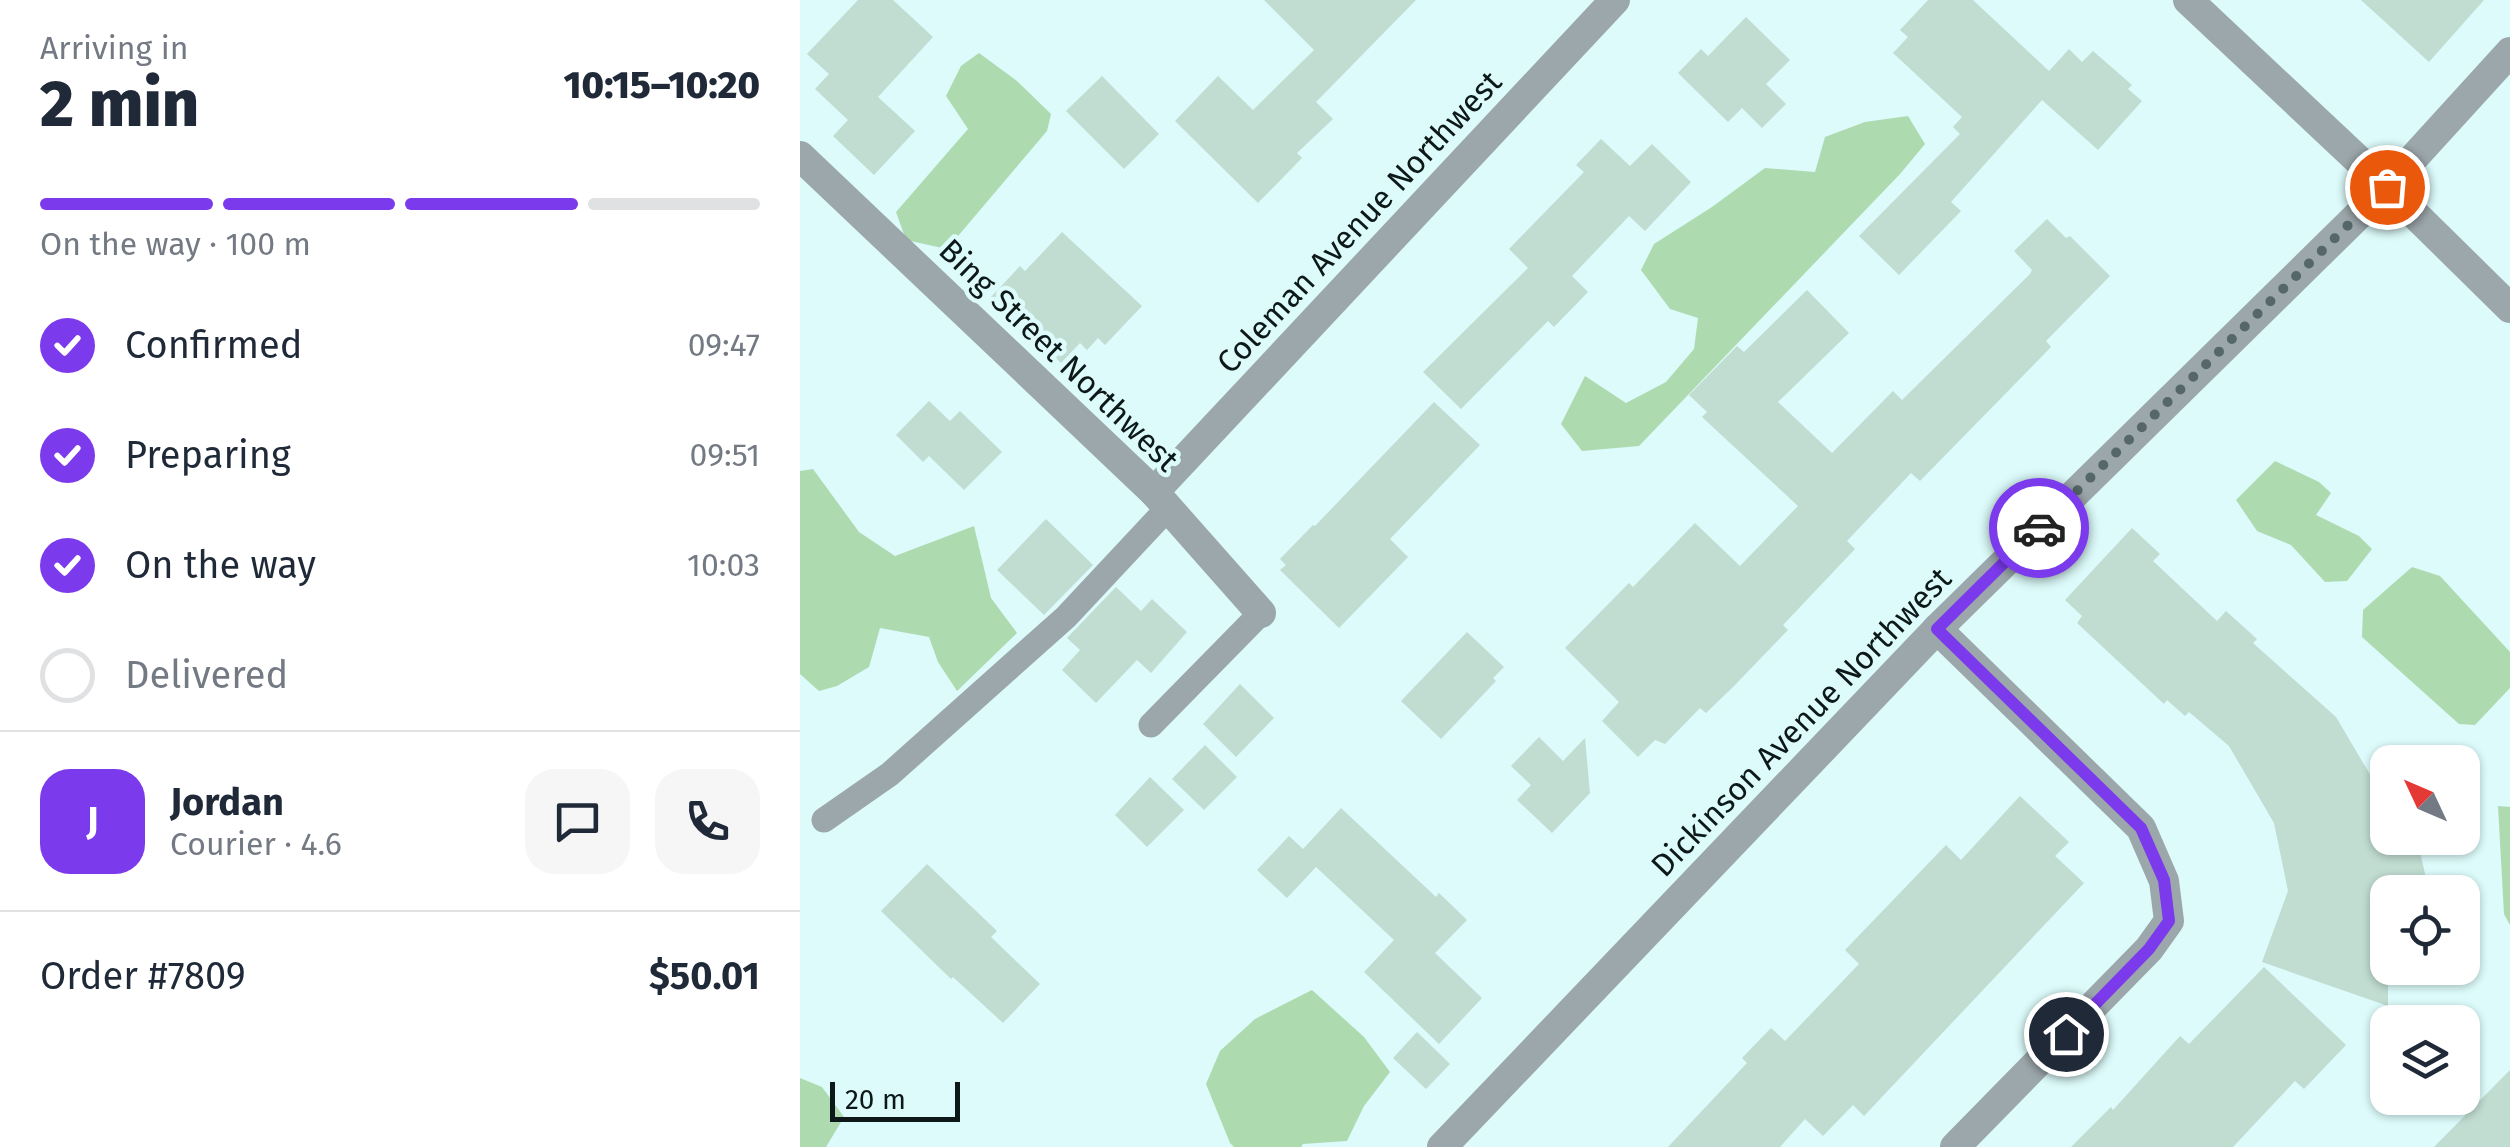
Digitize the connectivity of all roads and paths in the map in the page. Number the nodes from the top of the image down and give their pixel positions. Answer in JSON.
{"nodes":[{"id":1,"x":1615,"y":0,"type":"edge"},
{"id":2,"x":2188,"y":0,"type":"edge"},
{"id":3,"x":2510,"y":52,"type":"edge"},
{"id":4,"x":800,"y":156,"type":"edge"},
{"id":5,"x":2387,"y":187,"type":"junction"},
{"id":6,"x":2510,"y":308,"type":"edge"},
{"id":7,"x":1161,"y":500,"type":"junction"},
{"id":8,"x":1262,"y":613,"type":"joint"},
{"id":9,"x":1937,"y":629,"type":"junction"},
{"id":10,"x":1151,"y":724,"type":"dead end"},
{"id":11,"x":824,"y":820,"type":"dead end"},
{"id":12,"x":1444,"y":1146,"type":"edge"},
{"id":13,"x":1954,"y":1147,"type":"edge"}],
"edges":[{"from":1,"to":7,"type":"street","name":"Coleman Avenue Northwest"},
{"from":2,"to":5,"type":"street"},
{"from":3,"to":5,"type":"street","name":"Dickinson Avenue Northwest"},
{"from":4,"to":7,"type":"street","name":"Bing Street Northwest"},
{"from":5,"to":6,"type":"street"},
{"from":5,"to":9,"type":"street","name":"Dickinson Avenue Northwest"},
{"from":7,"to":8,"type":"street","name":"Bing Street Northwest"},
{"from":7,"to":11,"type":"lane"},
{"from":8,"to":10,"type":"lane"},
{"from":9,"to":12,"type":"street","name":"Dickinson Avenue Northwest"},
{"from":9,"to":13,"type":"street"}]}
